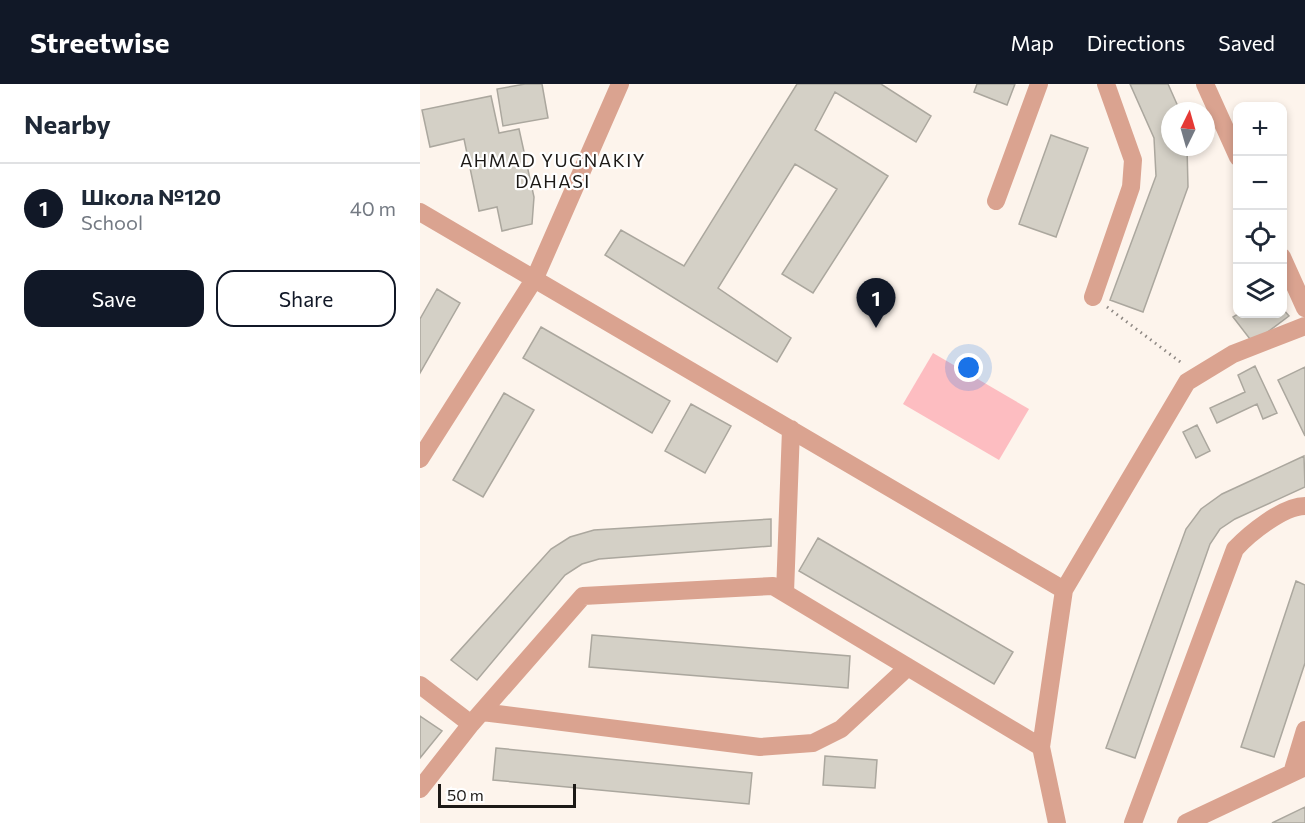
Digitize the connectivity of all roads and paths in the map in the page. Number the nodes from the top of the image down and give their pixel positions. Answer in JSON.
{"nodes":[{"id":1,"x":620,"y":84,"type":"edge"},
{"id":2,"x":1039,"y":84,"type":"edge"},
{"id":3,"x":1106,"y":84,"type":"edge"},
{"id":4,"x":1205,"y":84,"type":"edge"},
{"id":5,"x":1238,"y":156,"type":"edge"},
{"id":6,"x":996,"y":201,"type":"dead end"},
{"id":7,"x":420,"y":212,"type":"edge"},
{"id":8,"x":1285,"y":264,"type":"edge"},
{"id":9,"x":535,"y":278,"type":"junction"},
{"id":10,"x":1093,"y":297,"type":"joint"},
{"id":11,"x":1305,"y":308,"type":"edge"},
{"id":12,"x":1305,"y":326,"type":"edge"},
{"id":13,"x":1198,"y":375,"type":"junction"},
{"id":14,"x":791,"y":429,"type":"junction"},
{"id":15,"x":420,"y":459,"type":"edge"},
{"id":16,"x":1305,"y":506,"type":"edge"},
{"id":17,"x":1064,"y":590,"type":"junction"},
{"id":18,"x":785,"y":593,"type":"junction"},
{"id":19,"x":908,"y":667,"type":"junction"},
{"id":20,"x":420,"y":685,"type":"edge"},
{"id":21,"x":477,"y":718,"type":"junction"},
{"id":22,"x":1305,"y":730,"type":"edge"},
{"id":23,"x":1041,"y":747,"type":"junction"},
{"id":24,"x":1298,"y":770,"type":"edge"},
{"id":25,"x":420,"y":789,"type":"edge"},
{"id":26,"x":1057,"y":823,"type":"edge"},
{"id":27,"x":1133,"y":823,"type":"edge"},
{"id":28,"x":1186,"y":823,"type":"edge"}],
"edges":[{"from":1,"to":9,"type":"street"},
{"from":2,"to":6,"type":"street"},
{"from":3,"to":10,"type":"street"},
{"from":4,"to":5,"type":"street"},
{"from":7,"to":9,"type":"street"},
{"from":8,"to":11,"type":"street"},
{"from":9,"to":14,"type":"street"},
{"from":9,"to":15,"type":"street"},
{"from":10,"to":13,"type":"path"},
{"from":12,"to":13,"type":"street"},
{"from":13,"to":17,"type":"street"},
{"from":14,"to":17,"type":"street"},
{"from":14,"to":18,"type":"street"},
{"from":16,"to":27,"type":"street"},
{"from":17,"to":23,"type":"street"},
{"from":18,"to":19,"type":"street"},
{"from":18,"to":21,"type":"street"},
{"from":19,"to":21,"type":"street"},
{"from":19,"to":23,"type":"street"},
{"from":20,"to":21,"type":"street"},
{"from":21,"to":25,"type":"street"},
{"from":22,"to":24,"type":"street"},
{"from":23,"to":26,"type":"street"},
{"from":24,"to":28,"type":"street"}]}
